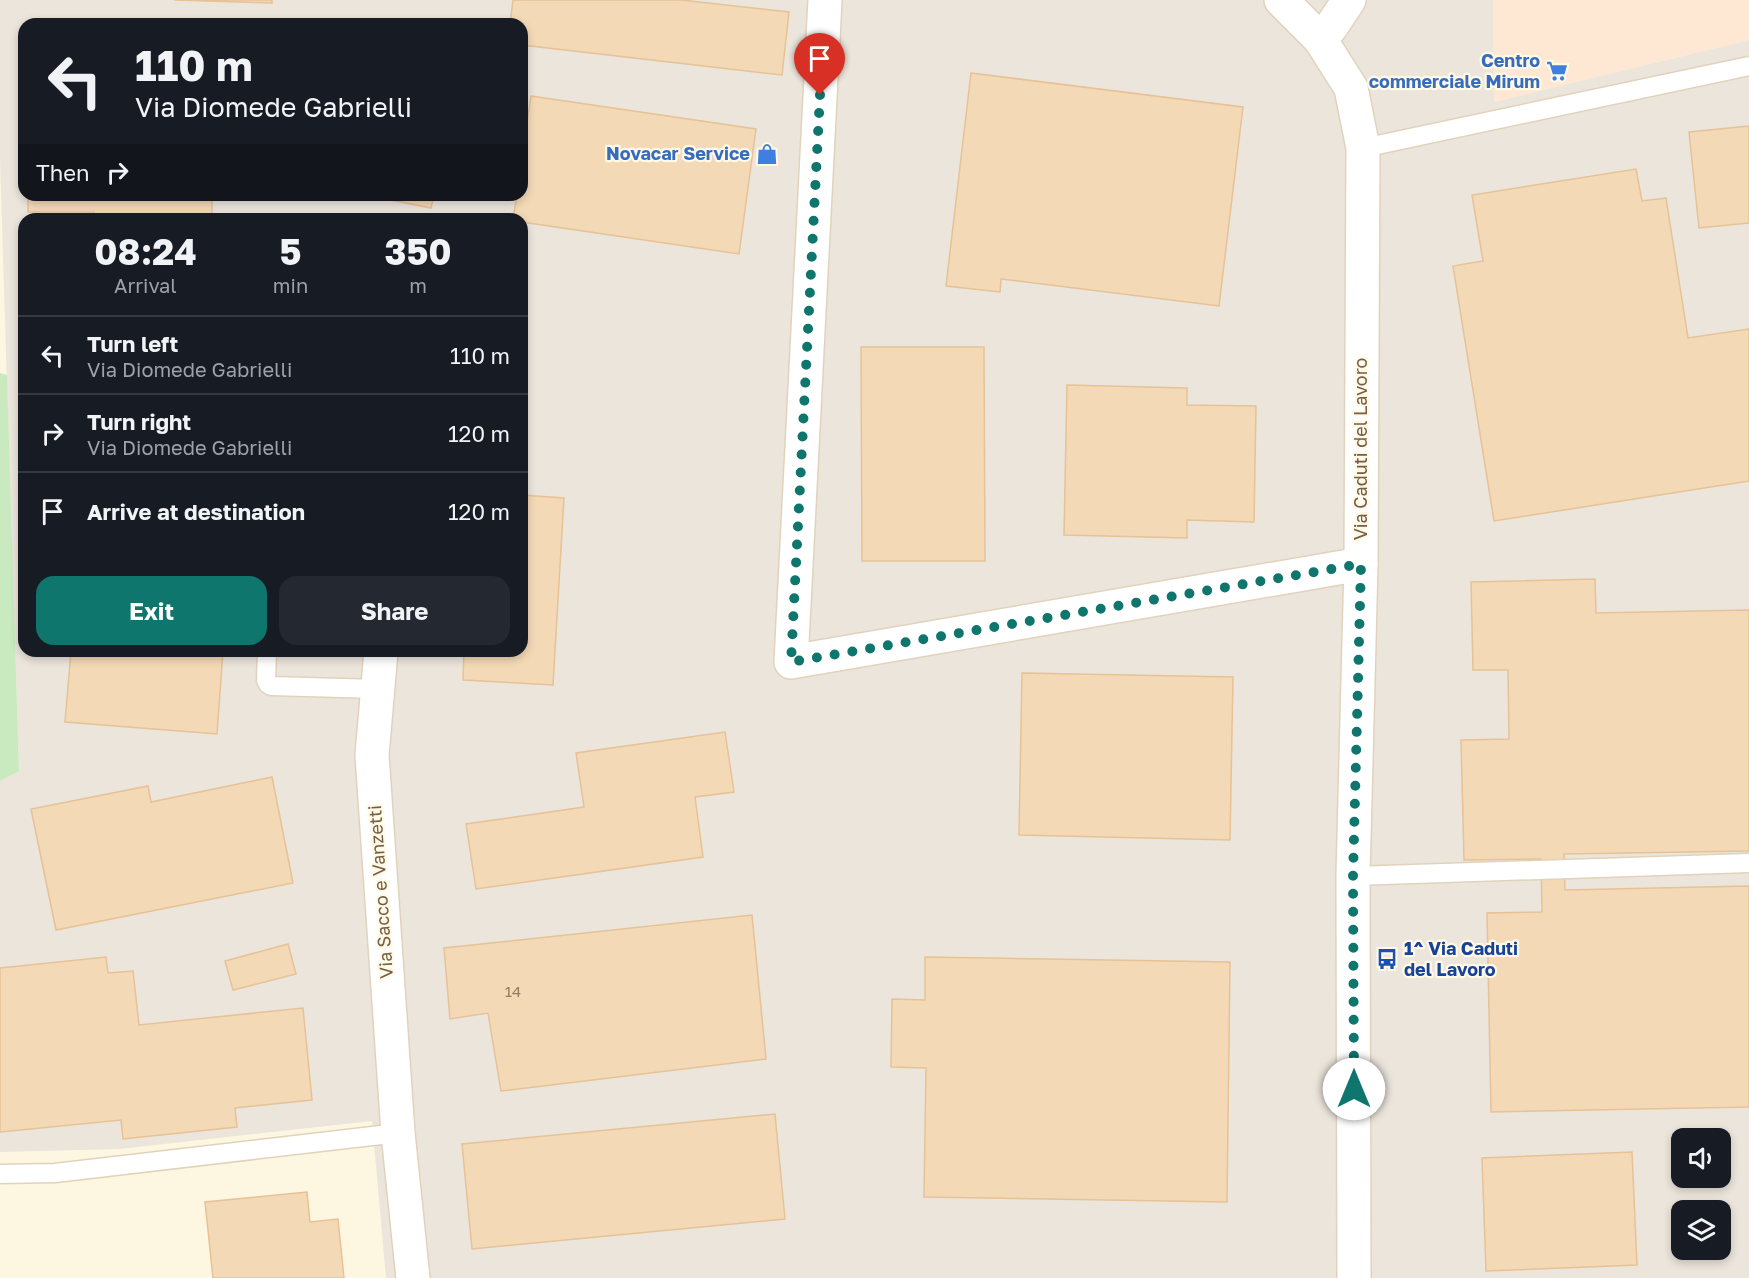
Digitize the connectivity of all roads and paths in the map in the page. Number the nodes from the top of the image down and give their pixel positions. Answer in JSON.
{"nodes":[{"id":1,"x":825,"y":0,"type":"edge"},
{"id":2,"x":1281,"y":0,"type":"edge"},
{"id":3,"x":1349,"y":0,"type":"edge"},
{"id":4,"x":1320,"y":39,"type":"junction"},
{"id":5,"x":1749,"y":66,"type":"edge"},
{"id":6,"x":1363,"y":148,"type":"junction"},
{"id":7,"x":1361,"y":564,"type":"junction"},
{"id":8,"x":267,"y":657,"type":"edge"},
{"id":9,"x":380,"y":657,"type":"edge"},
{"id":10,"x":377,"y":689,"type":"junction"},
{"id":11,"x":1749,"y":863,"type":"edge"},
{"id":12,"x":1353,"y":876,"type":"junction"},
{"id":13,"x":398,"y":1133,"type":"junction"},
{"id":14,"x":0,"y":1174,"type":"edge"},
{"id":15,"x":413,"y":1278,"type":"edge"},
{"id":16,"x":1354,"y":1278,"type":"edge"}],
"edges":[{"from":1,"to":7,"type":"street"},
{"from":2,"to":4,"type":"street","name":"Via Caduti del Lavoro"},
{"from":3,"to":4,"type":"street"},
{"from":4,"to":6,"type":"street","name":"Via Caduti del Lavoro"},
{"from":5,"to":6,"type":"lane"},
{"from":6,"to":7,"type":"street","name":"Via Caduti del Lavoro"},
{"from":7,"to":12,"type":"street","name":"Via Caduti del Lavoro"},
{"from":8,"to":10,"type":"lane"},
{"from":9,"to":10,"type":"street","name":"Via Sacco e Vanzetti"},
{"from":10,"to":13,"type":"street","name":"Via Sacco e Vanzetti"},
{"from":11,"to":12,"type":"lane"},
{"from":12,"to":16,"type":"street","name":"Via Caduti del Lavoro"},
{"from":13,"to":14,"type":"lane"},
{"from":13,"to":15,"type":"street","name":"Via Sacco e Vanzetti"}]}
